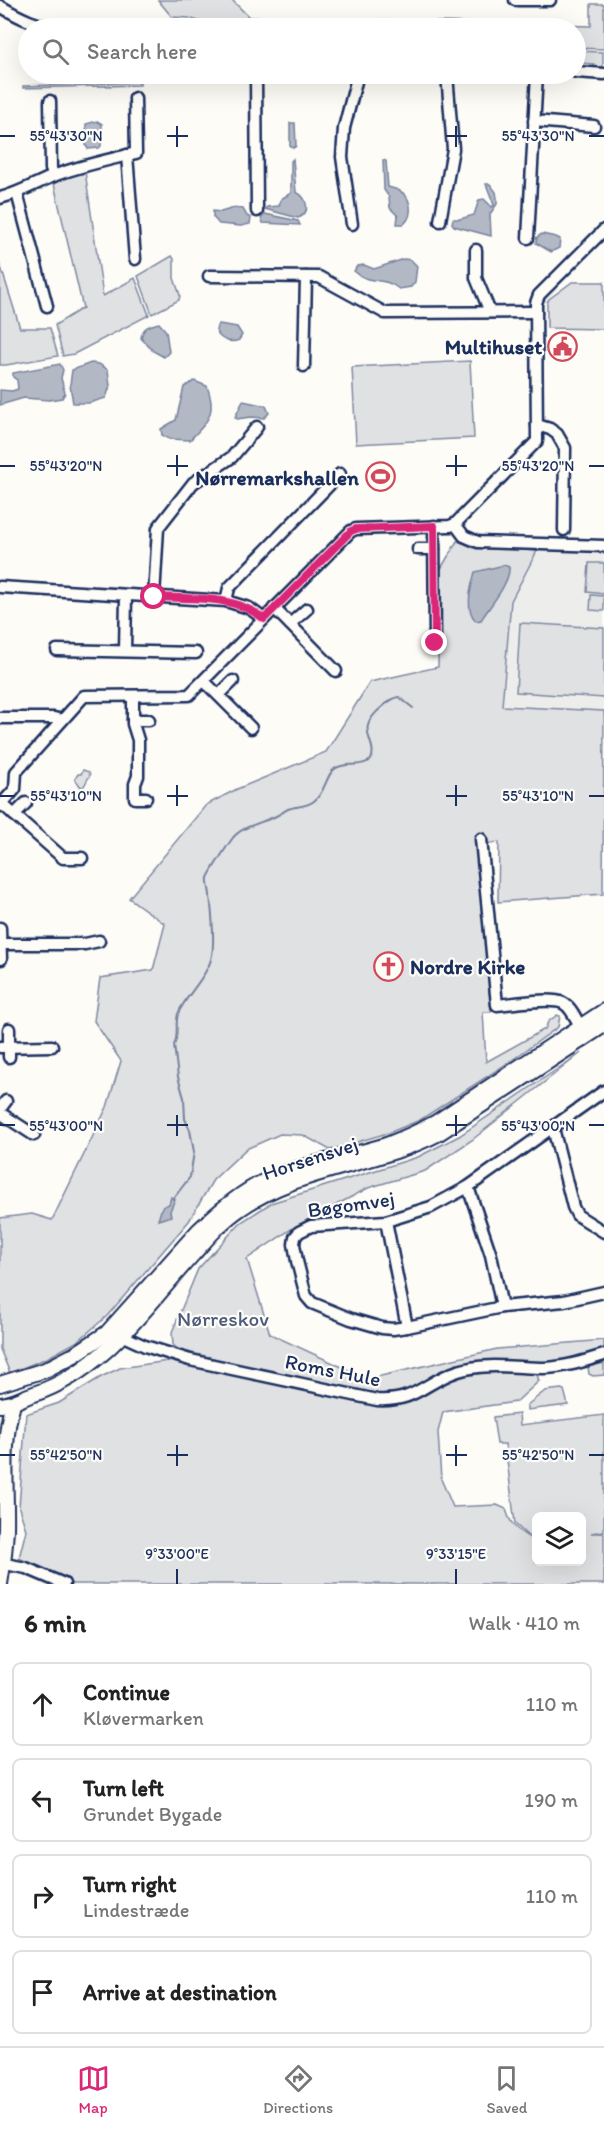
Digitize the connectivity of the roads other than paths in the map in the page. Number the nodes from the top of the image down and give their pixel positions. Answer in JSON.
{"nodes":[{"id":1,"x":515,"y":0,"type":"edge"},
{"id":2,"x":550,"y":0,"type":"edge"},
{"id":3,"x":0,"y":6,"type":"edge"},
{"id":4,"x":21,"y":18,"type":"edge"},
{"id":5,"x":586,"y":73,"type":"edge"},
{"id":6,"x":604,"y":74,"type":"edge"},
{"id":7,"x":256,"y":84,"type":"edge"},
{"id":8,"x":355,"y":84,"type":"edge"},
{"id":9,"x":448,"y":84,"type":"edge"},
{"id":10,"x":536,"y":84,"type":"edge"},
{"id":11,"x":135,"y":98,"type":"dead end"},
{"id":12,"x":50,"y":101,"type":"dead end"},
{"id":13,"x":534,"y":121,"type":"junction"},
{"id":14,"x":594,"y":126,"type":"dead end"},
{"id":15,"x":127,"y":155,"type":"junction"},
{"id":16,"x":54,"y":176,"type":"junction"},
{"id":17,"x":17,"y":193,"type":"junction"},
{"id":18,"x":0,"y":198,"type":"edge"},
{"id":19,"x":257,"y":211,"type":"dead end"},
{"id":20,"x":440,"y":220,"type":"dead end"},
{"id":21,"x":352,"y":224,"type":"dead end"},
{"id":22,"x":604,"y":230,"type":"edge"},
{"id":23,"x":528,"y":238,"type":"dead end"},
{"id":24,"x":476,"y":250,"type":"dead end"},
{"id":25,"x":135,"y":259,"type":"dead end"},
{"id":26,"x":209,"y":276,"type":"dead end"},
{"id":27,"x":306,"y":277,"type":"junction"},
{"id":28,"x":47,"y":306,"type":"dead end"},
{"id":29,"x":490,"y":312,"type":"junction"},
{"id":30,"x":536,"y":312,"type":"junction"},
{"id":31,"x":304,"y":366,"type":"dead end"},
{"id":32,"x":537,"y":425,"type":"junction"},
{"id":33,"x":257,"y":427,"type":"dead end"},
{"id":34,"x":240,"y":429,"type":"dead end"},
{"id":35,"x":249,"y":437,"type":"junction"},
{"id":36,"x":340,"y":474,"type":"dead end"},
{"id":37,"x":330,"y":484,"type":"junction"},
{"id":38,"x":339,"y":493,"type":"dead end"},
{"id":39,"x":455,"y":524,"type":"junction"},
{"id":40,"x":434,"y":526,"type":"junction"},
{"id":41,"x":564,"y":530,"type":"dead end"},
{"id":42,"x":604,"y":546,"type":"edge"},
{"id":43,"x":418,"y":549,"type":"dead end"},
{"id":44,"x":434,"y":549,"type":"junction"},
{"id":45,"x":0,"y":587,"type":"edge"},
{"id":46,"x":126,"y":596,"type":"junction"},
{"id":47,"x":154,"y":597,"type":"junction"},
{"id":48,"x":226,"y":601,"type":"junction"},
{"id":49,"x":274,"y":608,"type":"junction"},
{"id":50,"x":307,"y":609,"type":"dead end"},
{"id":51,"x":264,"y":619,"type":"junction"},
{"id":52,"x":290,"y":624,"type":"junction"},
{"id":53,"x":435,"y":643,"type":"dead end"},
{"id":54,"x":57,"y":650,"type":"dead end"},
{"id":55,"x":125,"y":651,"type":"junction"},
{"id":56,"x":196,"y":653,"type":"dead end"},
{"id":57,"x":336,"y":671,"type":"dead end"},
{"id":58,"x":204,"y":681,"type":"junction"},
{"id":59,"x":233,"y":681,"type":"dead end"},
{"id":60,"x":219,"y":695,"type":"junction"},
{"id":61,"x":133,"y":696,"type":"junction"},
{"id":62,"x":0,"y":718,"type":"edge"},
{"id":63,"x":62,"y":720,"type":"junction"},
{"id":64,"x":133,"y":720,"type":"junction"},
{"id":65,"x":149,"y":720,"type":"dead end"},
{"id":66,"x":251,"y":728,"type":"dead end"},
{"id":67,"x":146,"y":798,"type":"dead end"},
{"id":68,"x":26,"y":803,"type":"dead end"},
{"id":69,"x":1,"y":805,"type":"edge"},
{"id":70,"x":14,"y":815,"type":"junction"},
{"id":71,"x":481,"y":839,"type":"dead end"},
{"id":72,"x":81,"y":858,"type":"dead end"},
{"id":73,"x":0,"y":928,"type":"edge"},
{"id":74,"x":99,"y":940,"type":"dead end"},
{"id":75,"x":0,"y":945,"type":"edge"},
{"id":76,"x":1,"y":959,"type":"edge"},
{"id":77,"x":604,"y":1011,"type":"edge"},
{"id":78,"x":604,"y":1025,"type":"edge"},
{"id":79,"x":9,"y":1029,"type":"dead end"},
{"id":80,"x":583,"y":1032,"type":"junction"},
{"id":81,"x":52,"y":1046,"type":"dead end"},
{"id":82,"x":6,"y":1050,"type":"edge"},
{"id":83,"x":604,"y":1091,"type":"edge"},
{"id":84,"x":2,"y":1108,"type":"edge"},
{"id":85,"x":553,"y":1128,"type":"junction"},
{"id":86,"x":34,"y":1135,"type":"dead end"},
{"id":87,"x":468,"y":1187,"type":"junction"},
{"id":88,"x":386,"y":1221,"type":"junction"},
{"id":89,"x":604,"y":1232,"type":"edge"},
{"id":90,"x":604,"y":1293,"type":"edge"},
{"id":91,"x":502,"y":1307,"type":"junction"},
{"id":92,"x":407,"y":1328,"type":"junction"},
{"id":93,"x":107,"y":1333,"type":"junction"},
{"id":94,"x":123,"y":1336,"type":"junction"},
{"id":95,"x":604,"y":1355,"type":"edge"},
{"id":96,"x":0,"y":1384,"type":"edge"},
{"id":97,"x":4,"y":1406,"type":"edge"},
{"id":98,"x":2,"y":1563,"type":"edge"},
{"id":99,"x":0,"y":1584,"type":"edge"},
{"id":100,"x":64,"y":1584,"type":"edge"}],
"edges":[{"from":1,"to":2,"type":"street"},
{"from":3,"to":4,"type":"street"},
{"from":5,"to":6,"type":"street"},
{"from":7,"to":19,"type":"street"},
{"from":8,"to":21,"type":"street"},
{"from":9,"to":20,"type":"street"},
{"from":10,"to":13,"type":"street"},
{"from":11,"to":15,"type":"street"},
{"from":12,"to":16,"type":"street"},
{"from":13,"to":14,"type":"street"},
{"from":13,"to":23,"type":"street"},
{"from":15,"to":16,"type":"street"},
{"from":15,"to":25,"type":"street"},
{"from":16,"to":17,"type":"street"},
{"from":17,"to":18,"type":"street"},
{"from":17,"to":28,"type":"street"},
{"from":22,"to":30,"type":"street"},
{"from":24,"to":29,"type":"street"},
{"from":26,"to":27,"type":"street"},
{"from":27,"to":29,"type":"street"},
{"from":27,"to":31,"type":"street"},
{"from":29,"to":30,"type":"street"},
{"from":30,"to":32,"type":"street"},
{"from":32,"to":39,"type":"street"},
{"from":32,"to":41,"type":"street"},
{"from":33,"to":35,"type":"street"},
{"from":34,"to":35,"type":"street"},
{"from":35,"to":47,"type":"street"},
{"from":36,"to":37,"type":"street"},
{"from":37,"to":38,"type":"street"},
{"from":37,"to":48,"type":"street"},
{"from":39,"to":40,"type":"street"},
{"from":39,"to":42,"type":"street"},
{"from":40,"to":44,"type":"street"},
{"from":40,"to":49,"type":"street"},
{"from":43,"to":44,"type":"street"},
{"from":44,"to":53,"type":"street"},
{"from":45,"to":46,"type":"street"},
{"from":46,"to":47,"type":"street"},
{"from":46,"to":55,"type":"street"},
{"from":47,"to":48,"type":"street"},
{"from":48,"to":51,"type":"street"},
{"from":49,"to":51,"type":"street"},
{"from":49,"to":52,"type":"street"},
{"from":50,"to":52,"type":"street"},
{"from":51,"to":58,"type":"street"},
{"from":52,"to":57,"type":"street"},
{"from":54,"to":55,"type":"street"},
{"from":55,"to":56,"type":"street"},
{"from":58,"to":60,"type":"street"},
{"from":58,"to":61,"type":"street"},
{"from":59,"to":60,"type":"street"},
{"from":60,"to":66,"type":"street"},
{"from":61,"to":63,"type":"street"},
{"from":61,"to":64,"type":"street"},
{"from":62,"to":63,"type":"street"},
{"from":63,"to":69,"type":"street"},
{"from":64,"to":65,"type":"street"},
{"from":64,"to":67,"type":"street"},
{"from":68,"to":70,"type":"street"},
{"from":69,"to":70,"type":"street"},
{"from":70,"to":72,"type":"street"},
{"from":71,"to":80,"type":"street"},
{"from":73,"to":75,"type":"street"},
{"from":74,"to":75,"type":"street"},
{"from":75,"to":76,"type":"street"},
{"from":77,"to":80,"type":"main road","name":"Horsensvej"},
{"from":78,"to":80,"type":"main road","name":"Horsensvej"},
{"from":79,"to":82,"type":"street"},
{"from":80,"to":93,"type":"main road","name":"Horsensvej"},
{"from":80,"to":94,"type":"main road","name":"Horsensvej"},
{"from":81,"to":82,"type":"street"},
{"from":83,"to":85,"type":"street","name":"Bøgomvej"},
{"from":84,"to":86,"type":"street"},
{"from":85,"to":87,"type":"street","name":"Bøgomvej"},
{"from":85,"to":89,"type":"street"},
{"from":87,"to":88,"type":"street","name":"Bøgomvej"},
{"from":87,"to":91,"type":"street"},
{"from":88,"to":92,"type":"street"},
{"from":88,"to":92,"type":"street","name":"Bøgomvej"},
{"from":90,"to":91,"type":"street","name":"Bøgomvej"},
{"from":91,"to":92,"type":"street","name":"Bøgomvej"},
{"from":93,"to":96,"type":"main road","name":"Horsensvej"},
{"from":93,"to":97,"type":"main road"},
{"from":94,"to":95,"type":"street","name":"Roms Hule"},
{"from":94,"to":97,"type":"main road","name":"Horsensvej"},
{"from":97,"to":98,"type":"main road"},
{"from":98,"to":99,"type":"main road"},
{"from":98,"to":100,"type":"street"}]}
